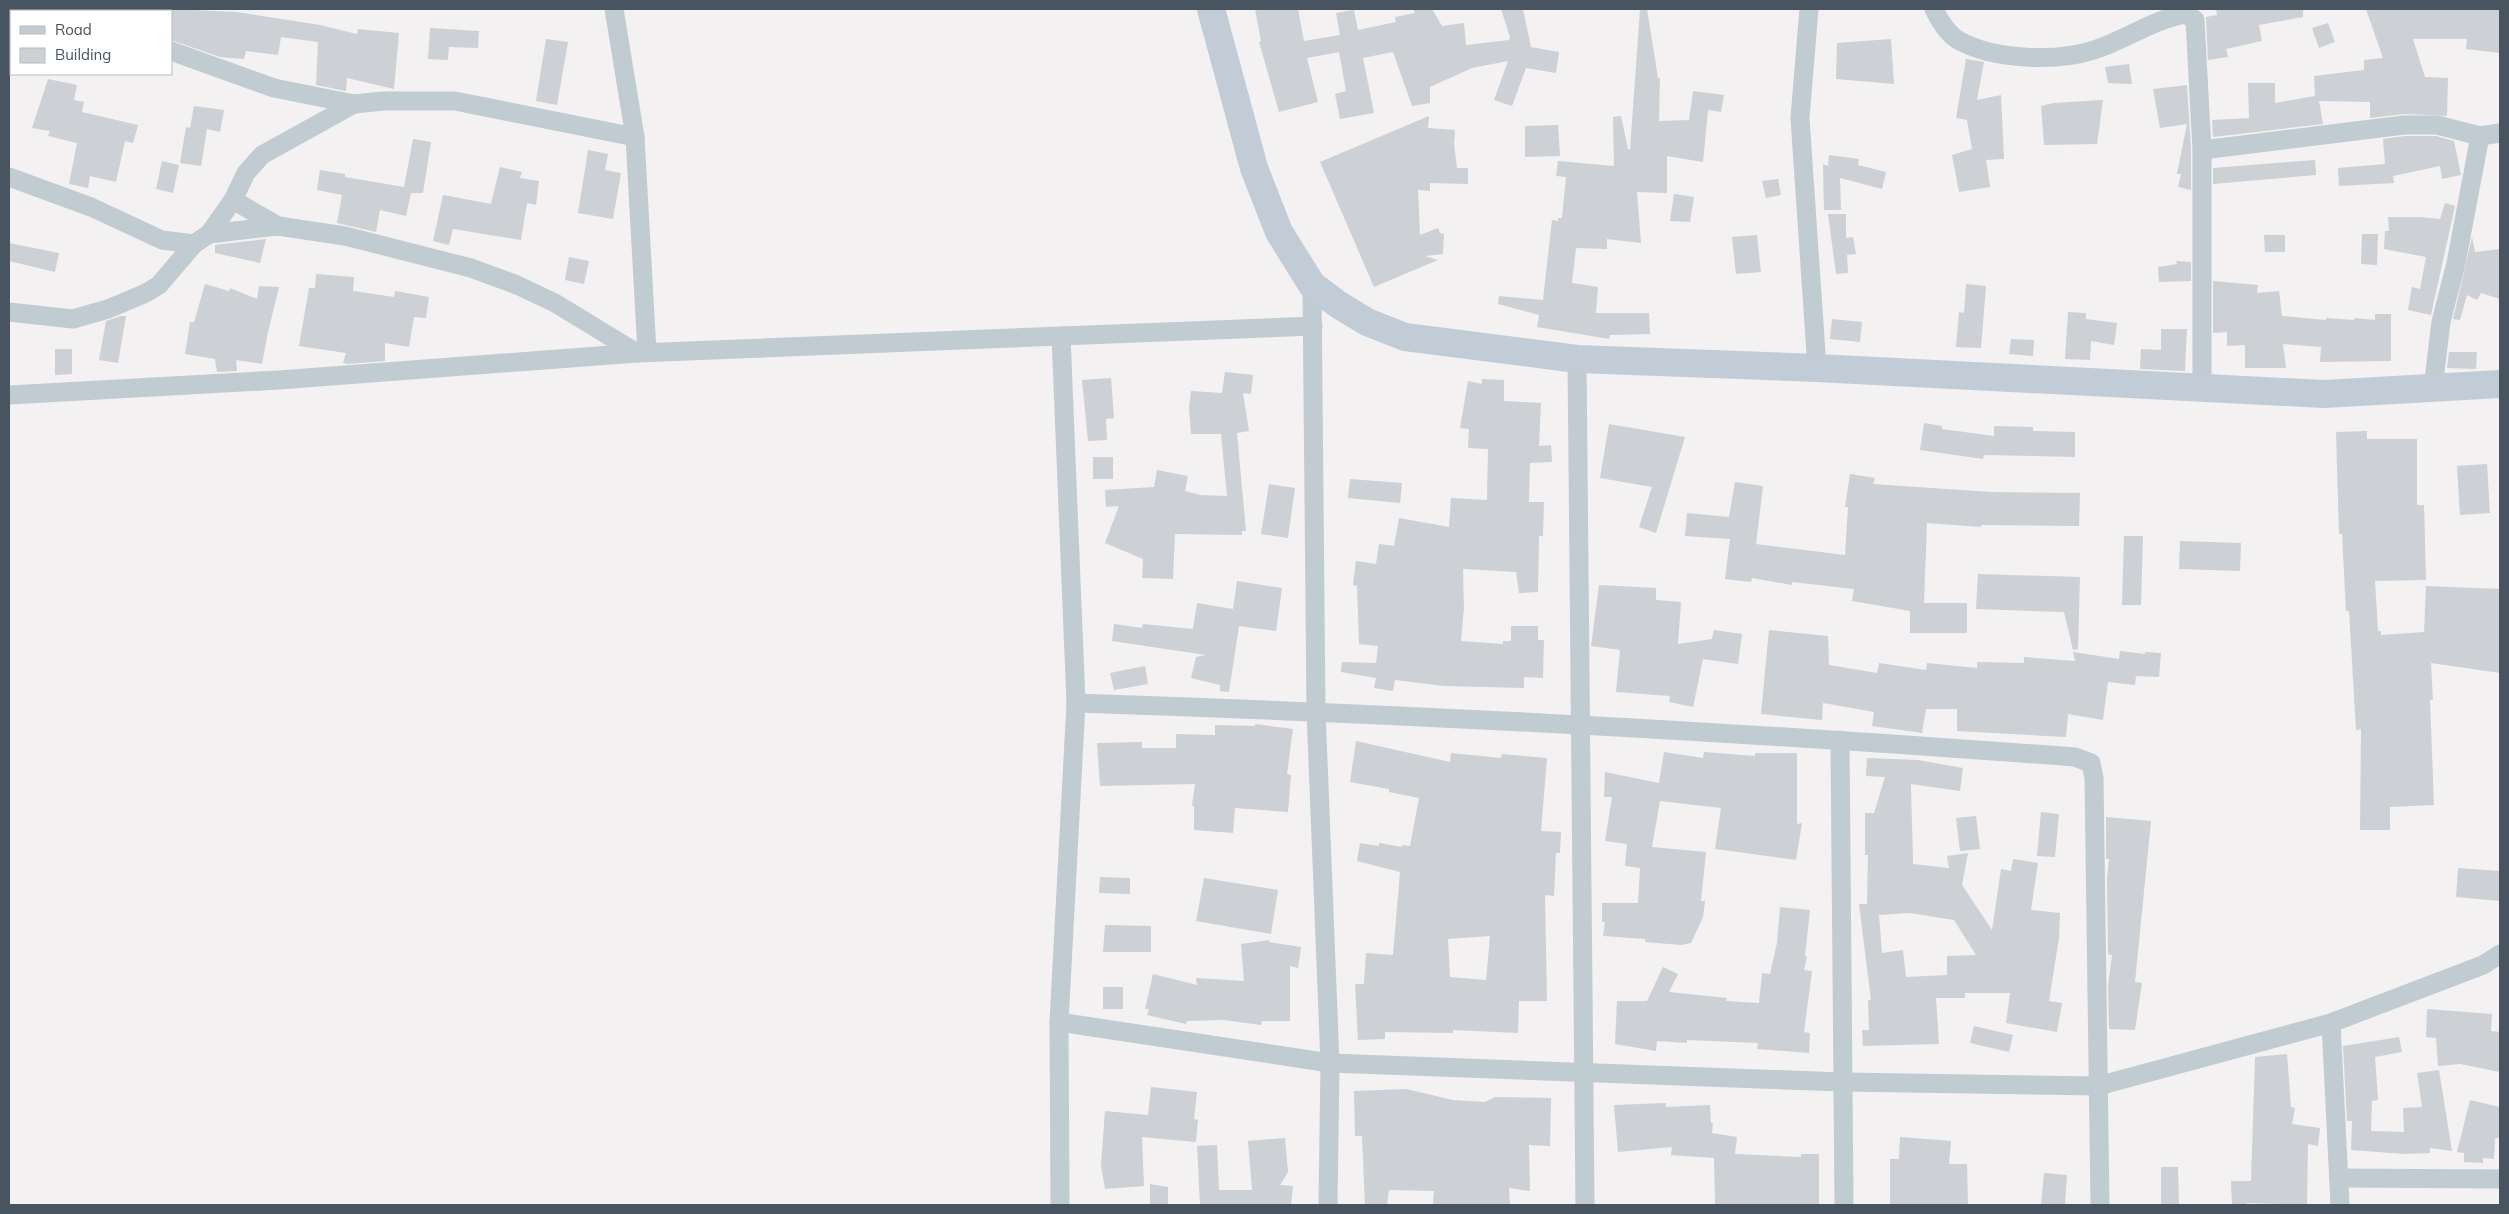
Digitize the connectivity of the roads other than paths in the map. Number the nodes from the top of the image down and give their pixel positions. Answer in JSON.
{"nodes":[{"id":1,"x":614,"y":9,"type":"edge"},
{"id":2,"x":1211,"y":9,"type":"edge"},
{"id":3,"x":1809,"y":9,"type":"edge"},
{"id":4,"x":1934,"y":9,"type":"edge"},
{"id":5,"x":172,"y":51,"type":"edge"},
{"id":6,"x":354,"y":104,"type":"junction"},
{"id":7,"x":2500,"y":133,"type":"edge"},
{"id":8,"x":2480,"y":136,"type":"junction"},
{"id":9,"x":636,"y":137,"type":"junction"},
{"id":10,"x":2202,"y":150,"type":"junction"},
{"id":11,"x":9,"y":177,"type":"edge"},
{"id":12,"x":234,"y":200,"type":"junction"},
{"id":13,"x":278,"y":226,"type":"junction"},
{"id":14,"x":201,"y":239,"type":"junction"},
{"id":15,"x":1312,"y":285,"type":"junction"},
{"id":16,"x":9,"y":312,"type":"edge"},
{"id":17,"x":1313,"y":326,"type":"junction"},
{"id":18,"x":1061,"y":336,"type":"junction"},
{"id":19,"x":642,"y":352,"type":"junction"},
{"id":20,"x":1577,"y":359,"type":"junction"},
{"id":21,"x":1816,"y":368,"type":"junction"},
{"id":22,"x":2500,"y":384,"type":"edge"},
{"id":23,"x":2202,"y":388,"type":"junction"},
{"id":24,"x":2433,"y":388,"type":"junction"},
{"id":25,"x":9,"y":395,"type":"edge"},
{"id":26,"x":1076,"y":703,"type":"junction"},
{"id":27,"x":1316,"y":711,"type":"junction"},
{"id":28,"x":1580,"y":726,"type":"junction"},
{"id":29,"x":1840,"y":740,"type":"junction"},
{"id":30,"x":2500,"y":954,"type":"edge"},
{"id":31,"x":1058,"y":1022,"type":"junction"},
{"id":32,"x":2331,"y":1023,"type":"junction"},
{"id":33,"x":1330,"y":1063,"type":"junction"},
{"id":34,"x":1583,"y":1073,"type":"junction"},
{"id":35,"x":1842,"y":1082,"type":"junction"},
{"id":36,"x":2098,"y":1086,"type":"junction"},
{"id":37,"x":2339,"y":1178,"type":"junction"},
{"id":38,"x":2500,"y":1179,"type":"edge"},
{"id":39,"x":1060,"y":1205,"type":"edge"},
{"id":40,"x":1328,"y":1205,"type":"edge"},
{"id":41,"x":1585,"y":1205,"type":"edge"},
{"id":42,"x":1844,"y":1205,"type":"edge"},
{"id":43,"x":2100,"y":1205,"type":"edge"},
{"id":44,"x":2340,"y":1205,"type":"edge"}],
"edges":[{"from":1,"to":9,"type":"street"},
{"from":2,"to":15,"type":"street"},
{"from":3,"to":21,"type":"street"},
{"from":4,"to":10,"type":"street"},
{"from":5,"to":6,"type":"street"},
{"from":6,"to":9,"type":"street"},
{"from":6,"to":12,"type":"street"},
{"from":7,"to":8,"type":"street"},
{"from":8,"to":10,"type":"street"},
{"from":8,"to":24,"type":"street"},
{"from":9,"to":19,"type":"street"},
{"from":10,"to":23,"type":"street"},
{"from":11,"to":14,"type":"street"},
{"from":12,"to":13,"type":"street"},
{"from":12,"to":14,"type":"street"},
{"from":13,"to":14,"type":"street"},
{"from":13,"to":19,"type":"street"},
{"from":14,"to":16,"type":"street"},
{"from":15,"to":17,"type":"street"},
{"from":15,"to":20,"type":"street"},
{"from":17,"to":18,"type":"street"},
{"from":17,"to":27,"type":"street"},
{"from":18,"to":19,"type":"street"},
{"from":18,"to":26,"type":"street"},
{"from":19,"to":25,"type":"street"},
{"from":20,"to":21,"type":"street"},
{"from":20,"to":28,"type":"street"},
{"from":21,"to":23,"type":"street"},
{"from":22,"to":24,"type":"street"},
{"from":23,"to":24,"type":"street"},
{"from":26,"to":27,"type":"street"},
{"from":26,"to":31,"type":"street"},
{"from":27,"to":28,"type":"street"},
{"from":27,"to":33,"type":"street"},
{"from":28,"to":29,"type":"street"},
{"from":28,"to":34,"type":"street"},
{"from":29,"to":35,"type":"street"},
{"from":29,"to":36,"type":"street"},
{"from":30,"to":32,"type":"street"},
{"from":31,"to":33,"type":"street"},
{"from":31,"to":39,"type":"street"},
{"from":32,"to":36,"type":"street"},
{"from":32,"to":37,"type":"street"},
{"from":33,"to":34,"type":"street"},
{"from":33,"to":40,"type":"street"},
{"from":34,"to":35,"type":"street"},
{"from":34,"to":41,"type":"street"},
{"from":35,"to":36,"type":"street"},
{"from":35,"to":42,"type":"street"},
{"from":36,"to":43,"type":"street"},
{"from":37,"to":38,"type":"street"},
{"from":37,"to":44,"type":"street"}]}
